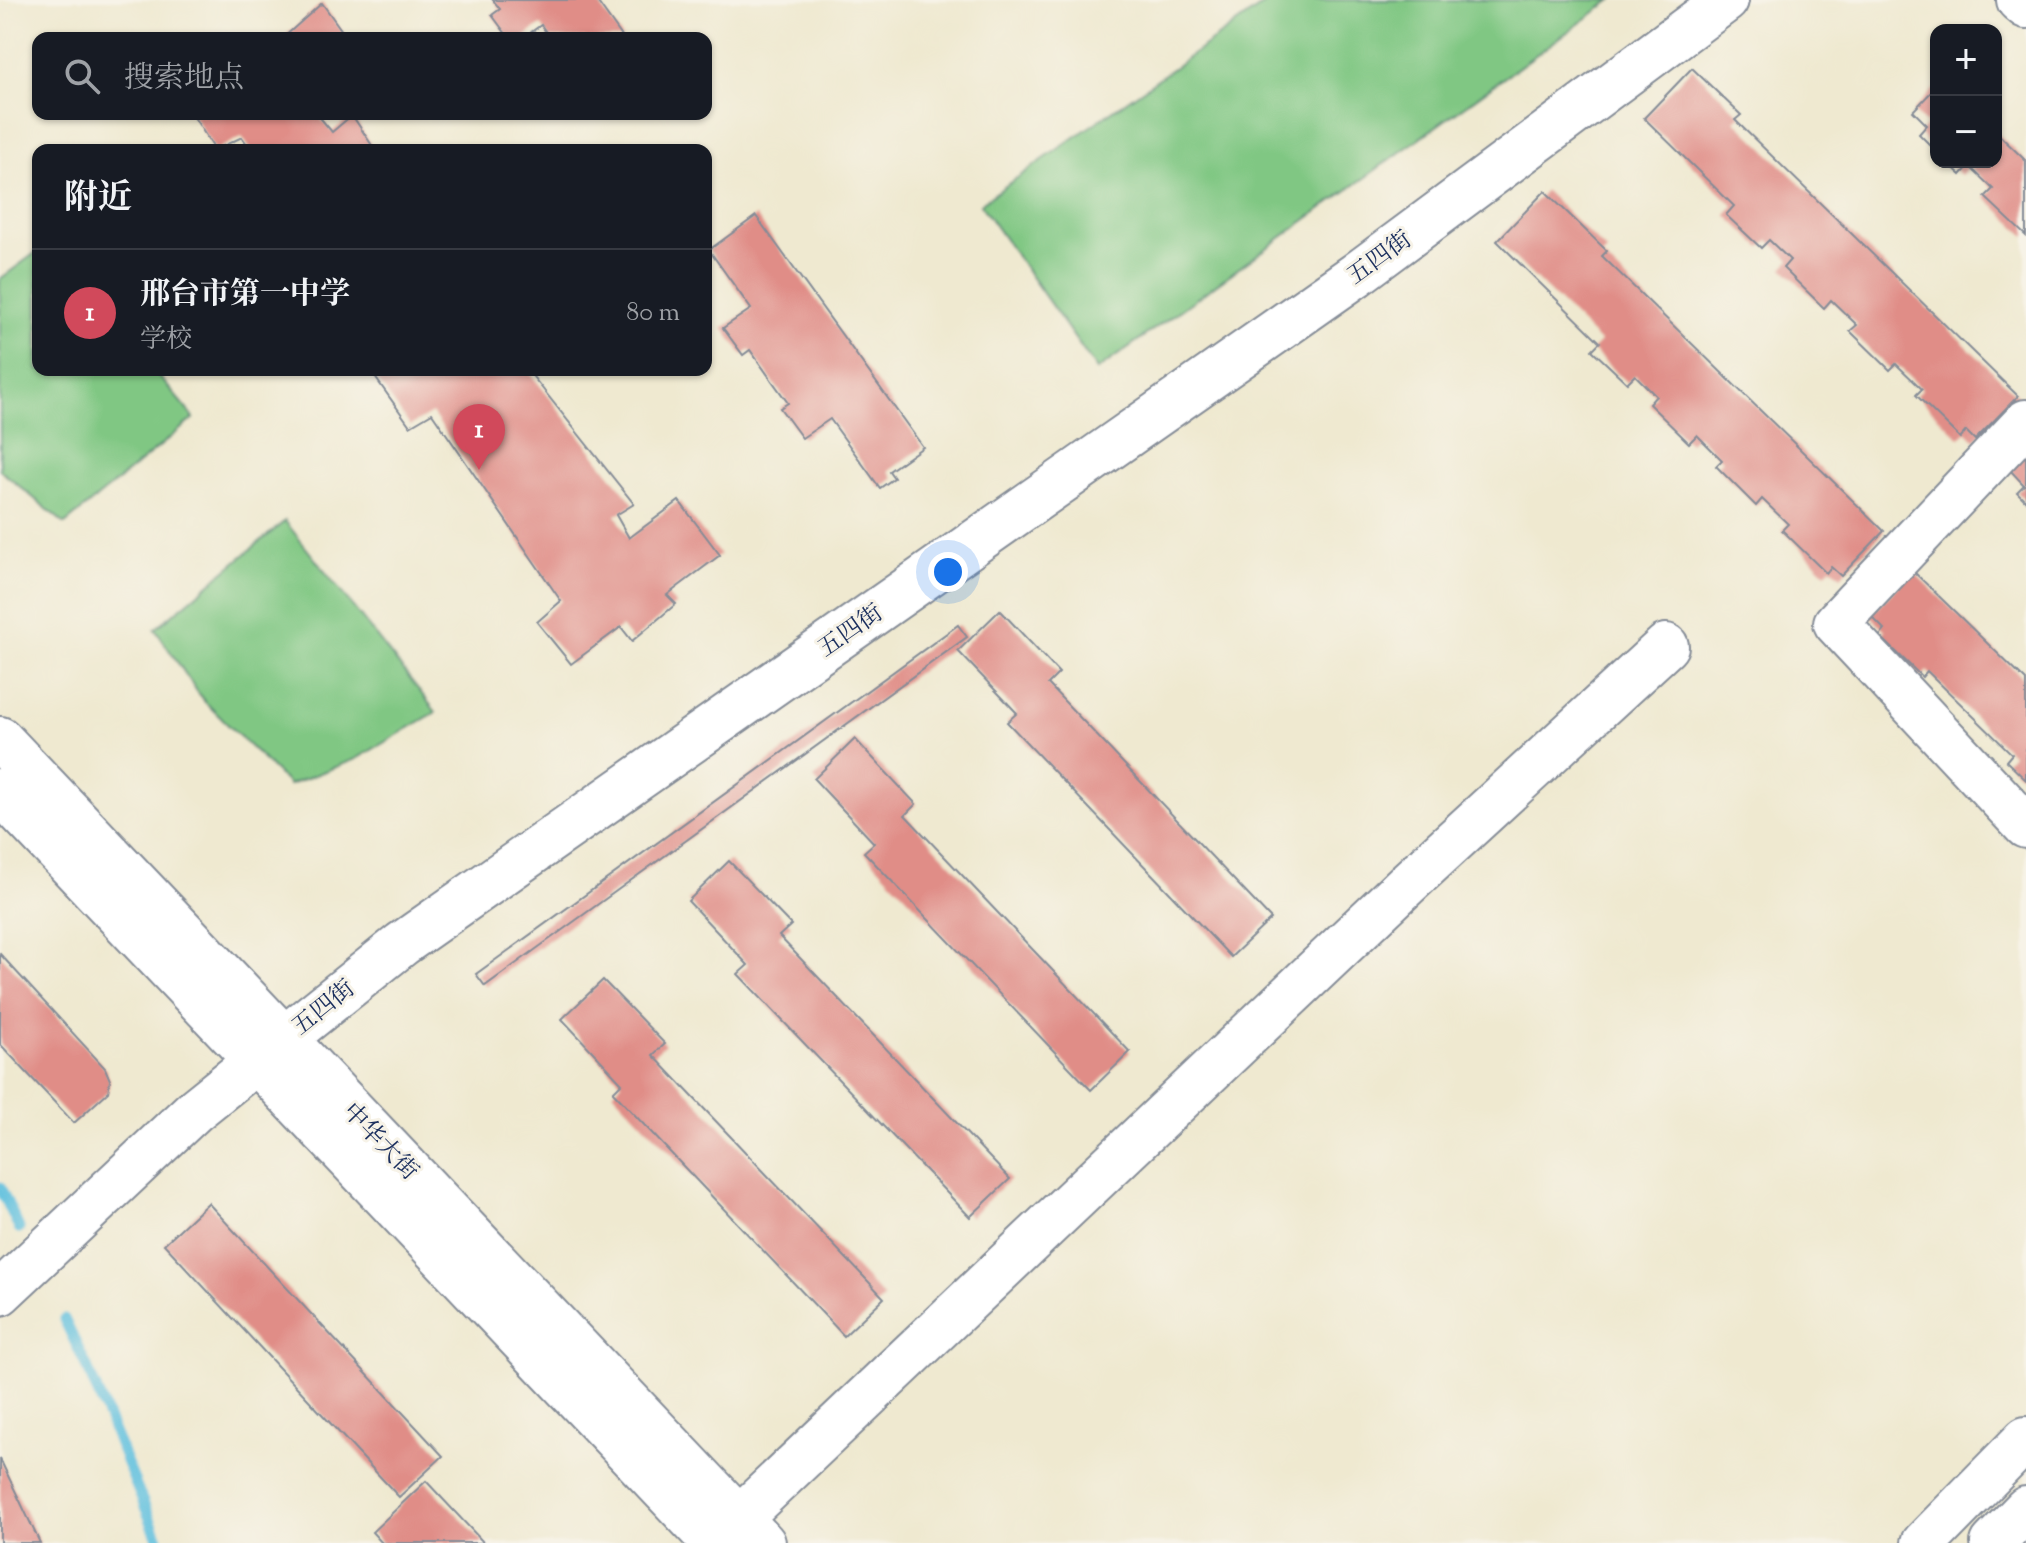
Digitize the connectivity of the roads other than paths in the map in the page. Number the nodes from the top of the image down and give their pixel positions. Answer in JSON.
{"nodes":[{"id":1,"x":1726,"y":0,"type":"edge"},
{"id":2,"x":2019,"y":0,"type":"edge"},
{"id":3,"x":2026,"y":6,"type":"edge"},
{"id":4,"x":2026,"y":422,"type":"edge"},
{"id":5,"x":1666,"y":646,"type":"dead end"},
{"id":6,"x":0,"y":739,"type":"edge"},
{"id":7,"x":0,"y":791,"type":"edge"},
{"id":8,"x":2026,"y":826,"type":"edge"},
{"id":9,"x":270,"y":1049,"type":"junction"},
{"id":10,"x":0,"y":1293,"type":"edge"},
{"id":11,"x":2026,"y":1439,"type":"edge"},
{"id":12,"x":2026,"y":1509,"type":"edge"},
{"id":13,"x":739,"y":1535,"type":"edge"},
{"id":14,"x":1924,"y":1543,"type":"edge"},
{"id":15,"x":1993,"y":1543,"type":"edge"}],
"edges":[{"from":1,"to":9,"type":"street","name":"五四街"},
{"from":2,"to":3,"type":"street"},
{"from":4,"to":8,"type":"street"},
{"from":5,"to":13,"type":"street"},
{"from":6,"to":9,"type":"street","name":"中华大街"},
{"from":7,"to":9,"type":"street","name":"中华大街"},
{"from":9,"to":10,"type":"street","name":"五四街"},
{"from":9,"to":13,"type":"street","name":"中华大街"},
{"from":11,"to":14,"type":"street"},
{"from":12,"to":15,"type":"street"}]}
